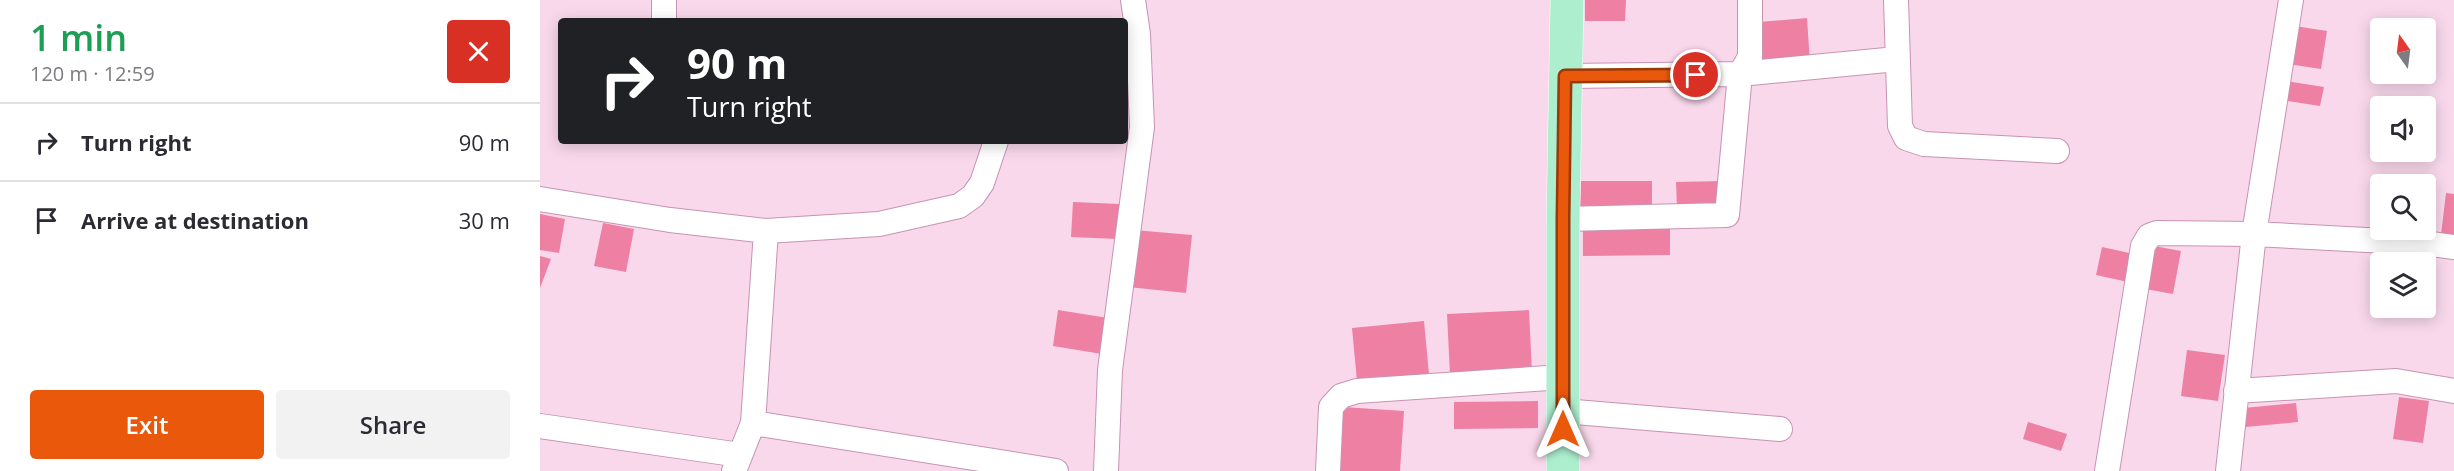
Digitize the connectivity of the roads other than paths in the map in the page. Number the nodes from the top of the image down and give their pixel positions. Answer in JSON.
{"nodes":[{"id":1,"x":664,"y":0,"type":"edge"},
{"id":2,"x":1133,"y":0,"type":"edge"},
{"id":3,"x":1567,"y":0,"type":"edge"},
{"id":4,"x":1750,"y":0,"type":"edge"},
{"id":5,"x":1896,"y":0,"type":"edge"},
{"id":6,"x":2291,"y":0,"type":"edge"},
{"id":7,"x":664,"y":18,"type":"edge"},
{"id":8,"x":1897,"y":59,"type":"junction"},
{"id":9,"x":1740,"y":74,"type":"junction"},
{"id":10,"x":1565,"y":76,"type":"junction"},
{"id":11,"x":1134,"y":127,"type":"edge"},
{"id":12,"x":995,"y":144,"type":"edge"},
{"id":13,"x":2057,"y":151,"type":"dead end"},
{"id":14,"x":540,"y":199,"type":"edge"},
{"id":15,"x":1563,"y":219,"type":"junction"},
{"id":16,"x":766,"y":231,"type":"junction"},
{"id":17,"x":2254,"y":234,"type":"junction"},
{"id":18,"x":2454,"y":247,"type":"edge"},
{"id":19,"x":1563,"y":377,"type":"junction"},
{"id":20,"x":2236,"y":391,"type":"junction"},
{"id":21,"x":2454,"y":391,"type":"edge"},
{"id":22,"x":1563,"y":411,"type":"junction"},
{"id":23,"x":753,"y":423,"type":"junction"},
{"id":24,"x":540,"y":426,"type":"edge"},
{"id":25,"x":1780,"y":429,"type":"dead end"},
{"id":26,"x":737,"y":463,"type":"edge"},
{"id":27,"x":1056,"y":471,"type":"edge"},
{"id":28,"x":1106,"y":471,"type":"edge"},
{"id":29,"x":1328,"y":471,"type":"edge"},
{"id":30,"x":1563,"y":471,"type":"edge"},
{"id":31,"x":2107,"y":471,"type":"edge"},
{"id":32,"x":2228,"y":471,"type":"edge"}],
"edges":[{"from":1,"to":7,"type":"street"},
{"from":2,"to":11,"type":"street"},
{"from":3,"to":10,"type":"main road"},
{"from":4,"to":9,"type":"street"},
{"from":5,"to":8,"type":"street"},
{"from":6,"to":17,"type":"street"},
{"from":8,"to":9,"type":"street"},
{"from":8,"to":13,"type":"street"},
{"from":9,"to":10,"type":"street"},
{"from":9,"to":15,"type":"street"},
{"from":10,"to":15,"type":"main road"},
{"from":11,"to":28,"type":"street"},
{"from":12,"to":16,"type":"street"},
{"from":14,"to":16,"type":"street"},
{"from":15,"to":19,"type":"main road"},
{"from":16,"to":23,"type":"street"},
{"from":17,"to":18,"type":"street"},
{"from":17,"to":20,"type":"street"},
{"from":17,"to":31,"type":"street"},
{"from":19,"to":22,"type":"main road"},
{"from":19,"to":29,"type":"street"},
{"from":20,"to":21,"type":"street"},
{"from":20,"to":32,"type":"street"},
{"from":22,"to":25,"type":"street"},
{"from":22,"to":30,"type":"main road"},
{"from":23,"to":26,"type":"street"},
{"from":23,"to":27,"type":"street"},
{"from":24,"to":26,"type":"street"}]}
